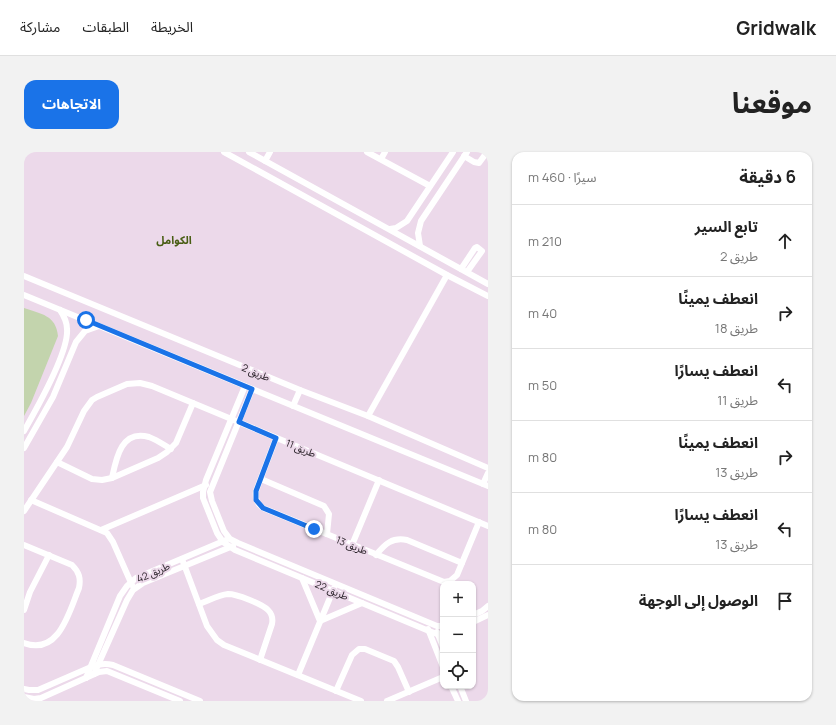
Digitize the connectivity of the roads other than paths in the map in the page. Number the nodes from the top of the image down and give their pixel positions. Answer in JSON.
{"nodes":[{"id":1,"x":224,"y":152,"type":"edge"},
{"id":2,"x":249,"y":152,"type":"edge"},
{"id":3,"x":270,"y":152,"type":"edge"},
{"id":4,"x":367,"y":152,"type":"edge"},
{"id":5,"x":385,"y":152,"type":"edge"},
{"id":6,"x":453,"y":152,"type":"edge"},
{"id":7,"x":487,"y":152,"type":"edge"},
{"id":8,"x":466,"y":154,"type":"edge"},
{"id":9,"x":381,"y":159,"type":"junction"},
{"id":10,"x":265,"y":161,"type":"junction"},
{"id":11,"x":430,"y":186,"type":"junction"},
{"id":12,"x":390,"y":229,"type":"junction"},
{"id":13,"x":420,"y":246,"type":"junction"},
{"id":14,"x":461,"y":269,"type":"junction"},
{"id":15,"x":467,"y":272,"type":"junction"},
{"id":16,"x":24,"y":276,"type":"edge"},
{"id":17,"x":447,"y":276,"type":"junction"},
{"id":18,"x":486,"y":283,"type":"edge"},
{"id":19,"x":479,"y":291,"type":"junction"},
{"id":20,"x":24,"y":295,"type":"edge"},
{"id":21,"x":488,"y":296,"type":"edge"},
{"id":22,"x":60,"y":310,"type":"junction"},
{"id":23,"x":98,"y":326,"type":"junction"},
{"id":24,"x":245,"y":386,"type":"junction"},
{"id":25,"x":252,"y":389,"type":"junction"},
{"id":26,"x":300,"y":390,"type":"junction"},
{"id":27,"x":193,"y":403,"type":"junction"},
{"id":28,"x":293,"y":406,"type":"junction"},
{"id":29,"x":368,"y":416,"type":"junction"},
{"id":30,"x":231,"y":420,"type":"junction"},
{"id":31,"x":239,"y":422,"type":"junction"},
{"id":32,"x":24,"y":430,"type":"edge"},
{"id":33,"x":276,"y":438,"type":"junction"},
{"id":34,"x":24,"y":448,"type":"edge"},
{"id":35,"x":171,"y":449,"type":"junction"},
{"id":36,"x":57,"y":462,"type":"junction"},
{"id":37,"x":488,"y":468,"type":"edge"},
{"id":38,"x":488,"y":473,"type":"edge"},
{"id":39,"x":112,"y":478,"type":"junction"},
{"id":40,"x":261,"y":479,"type":"junction"},
{"id":41,"x":379,"y":480,"type":"junction"},
{"id":42,"x":213,"y":482,"type":"junction"},
{"id":43,"x":486,"y":485,"type":"edge"},
{"id":44,"x":204,"y":486,"type":"junction"},
{"id":45,"x":31,"y":500,"type":"junction"},
{"id":46,"x":24,"y":511,"type":"edge"},
{"id":47,"x":479,"y":522,"type":"junction"},
{"id":48,"x":488,"y":526,"type":"edge"},
{"id":49,"x":102,"y":530,"type":"junction"},
{"id":50,"x":327,"y":534,"type":"junction"},
{"id":51,"x":230,"y":539,"type":"junction"},
{"id":52,"x":223,"y":542,"type":"junction"},
{"id":53,"x":238,"y":543,"type":"junction"},
{"id":54,"x":24,"y":545,"type":"edge"},
{"id":55,"x":352,"y":545,"type":"junction"},
{"id":56,"x":230,"y":548,"type":"junction"},
{"id":57,"x":49,"y":555,"type":"junction"},
{"id":58,"x":376,"y":555,"type":"junction"},
{"id":59,"x":182,"y":559,"type":"junction"},
{"id":60,"x":462,"y":563,"type":"junction"},
{"id":61,"x":184,"y":566,"type":"junction"},
{"id":62,"x":302,"y":578,"type":"junction"},
{"id":63,"x":130,"y":582,"type":"junction"},
{"id":64,"x":336,"y":584,"type":"junction"},
{"id":65,"x":134,"y":590,"type":"junction"},
{"id":66,"x":332,"y":591,"type":"junction"},
{"id":67,"x":362,"y":603,"type":"junction"},
{"id":68,"x":199,"y":604,"type":"junction"},
{"id":69,"x":488,"y":606,"type":"edge"},
{"id":70,"x":24,"y":610,"type":"edge"},
{"id":71,"x":476,"y":613,"type":"edge"},
{"id":72,"x":488,"y":615,"type":"edge"},
{"id":73,"x":320,"y":620,"type":"junction"},
{"id":74,"x":476,"y":621,"type":"edge"},
{"id":75,"x":430,"y":623,"type":"junction"},
{"id":76,"x":440,"y":625,"type":"edge"},
{"id":77,"x":429,"y":631,"type":"junction"},
{"id":78,"x":440,"y":634,"type":"edge"},
{"id":79,"x":24,"y":643,"type":"edge"},
{"id":80,"x":440,"y":658,"type":"edge"},
{"id":81,"x":260,"y":660,"type":"junction"},
{"id":82,"x":99,"y":664,"type":"junction"},
{"id":83,"x":91,"y":667,"type":"junction"},
{"id":84,"x":94,"y":674,"type":"junction"},
{"id":85,"x":298,"y":676,"type":"junction"},
{"id":86,"x":86,"y":678,"type":"junction"},
{"id":87,"x":440,"y":678,"type":"edge"},
{"id":88,"x":24,"y":689,"type":"edge"},
{"id":89,"x":452,"y":689,"type":"edge"},
{"id":90,"x":461,"y":689,"type":"edge"},
{"id":91,"x":336,"y":691,"type":"junction"},
{"id":92,"x":409,"y":692,"type":"junction"},
{"id":93,"x":181,"y":693,"type":"junction"},
{"id":94,"x":24,"y":697,"type":"edge"},
{"id":95,"x":179,"y":701,"type":"edge"},
{"id":96,"x":200,"y":701,"type":"edge"},
{"id":97,"x":361,"y":701,"type":"edge"},
{"id":98,"x":387,"y":701,"type":"edge"},
{"id":99,"x":458,"y":701,"type":"edge"},
{"id":100,"x":466,"y":701,"type":"edge"}],
"edges":[{"from":1,"to":17,"type":"street"},
{"from":2,"to":10,"type":"street"},
{"from":3,"to":10,"type":"street"},
{"from":4,"to":9,"type":"street"},
{"from":5,"to":9,"type":"street"},
{"from":6,"to":11,"type":"street"},
{"from":7,"to":8,"type":"street"},
{"from":8,"to":13,"type":"street"},
{"from":9,"to":11,"type":"street"},
{"from":10,"to":12,"type":"street"},
{"from":11,"to":12,"type":"street"},
{"from":12,"to":13,"type":"street"},
{"from":13,"to":14,"type":"street"},
{"from":14,"to":15,"type":"street"},
{"from":14,"to":15,"type":"street"},
{"from":15,"to":18,"type":"street"},
{"from":16,"to":26,"type":"street","name":"طريق 2"},
{"from":17,"to":19,"type":"street"},
{"from":17,"to":29,"type":"street"},
{"from":18,"to":19,"type":"street"},
{"from":19,"to":21,"type":"street"},
{"from":20,"to":22,"type":"street","name":"طريق 2"},
{"from":22,"to":23,"type":"street","name":"طريق 2"},
{"from":22,"to":32,"type":"street"},
{"from":23,"to":24,"type":"street","name":"طريق 2"},
{"from":23,"to":34,"type":"street"},
{"from":24,"to":25,"type":"street","name":"طريق 2"},
{"from":24,"to":30,"type":"street"},
{"from":25,"to":28,"type":"street","name":"طريق 2"},
{"from":25,"to":31,"type":"street"},
{"from":26,"to":28,"type":"street"},
{"from":26,"to":29,"type":"street","name":"طريق 2"},
{"from":27,"to":30,"type":"street","name":"طريق 11"},
{"from":27,"to":35,"type":"street"},
{"from":27,"to":36,"type":"street","name":"طريق 11"},
{"from":28,"to":43,"type":"street","name":"طريق 2"},
{"from":29,"to":37,"type":"street","name":"طريق 2"},
{"from":30,"to":31,"type":"street","name":"طريق 11"},
{"from":30,"to":44,"type":"street"},
{"from":31,"to":33,"type":"street","name":"طريق 11"},
{"from":31,"to":42,"type":"street"},
{"from":33,"to":40,"type":"street","name":"طريق 13"},
{"from":33,"to":41,"type":"street","name":"طريق 11"},
{"from":35,"to":39,"type":"street"},
{"from":35,"to":39,"type":"street"},
{"from":36,"to":39,"type":"street"},
{"from":36,"to":45,"type":"street","name":"طريق 11"},
{"from":38,"to":43,"type":"street"},
{"from":40,"to":50,"type":"street"},
{"from":40,"to":50,"type":"street","name":"طريق 13"},
{"from":41,"to":47,"type":"street","name":"طريق 11"},
{"from":41,"to":55,"type":"street"},
{"from":42,"to":44,"type":"street"},
{"from":42,"to":51,"type":"street"},
{"from":44,"to":49,"type":"street"},
{"from":44,"to":52,"type":"street"},
{"from":45,"to":46,"type":"street","name":"طريق 11"},
{"from":45,"to":49,"type":"street"},
{"from":47,"to":48,"type":"street","name":"طريق 11"},
{"from":47,"to":60,"type":"street","name":"طريق 13"},
{"from":49,"to":63,"type":"street"},
{"from":50,"to":55,"type":"street","name":"طريق 13"},
{"from":51,"to":52,"type":"street","name":"طريق 42"},
{"from":51,"to":53,"type":"street","name":"طريق 22"},
{"from":52,"to":56,"type":"street","name":"طريق 22"},
{"from":52,"to":59,"type":"street","name":"طريق 42"},
{"from":53,"to":56,"type":"street","name":"طريق 42"},
{"from":53,"to":64,"type":"street","name":"طريق 22"},
{"from":54,"to":57,"type":"street"},
{"from":55,"to":58,"type":"street","name":"طريق 13"},
{"from":56,"to":61,"type":"street","name":"طريق 42"},
{"from":56,"to":62,"type":"street","name":"طريق 22"},
{"from":57,"to":70,"type":"street"},
{"from":57,"to":79,"type":"street"},
{"from":58,"to":60,"type":"street"},
{"from":58,"to":60,"type":"street","name":"طريق 13"},
{"from":59,"to":61,"type":"street"},
{"from":59,"to":63,"type":"street","name":"طريق 42"},
{"from":61,"to":65,"type":"street","name":"طريق 42"},
{"from":61,"to":68,"type":"street"},
{"from":62,"to":66,"type":"street","name":"طريق 22"},
{"from":62,"to":73,"type":"street"},
{"from":63,"to":65,"type":"street"},
{"from":63,"to":83,"type":"street","name":"طريق 42"},
{"from":64,"to":66,"type":"street"},
{"from":64,"to":75,"type":"street","name":"طريق 22"},
{"from":65,"to":82,"type":"street","name":"طريق 42"},
{"from":66,"to":67,"type":"street","name":"طريق 22"},
{"from":66,"to":73,"type":"street"},
{"from":67,"to":73,"type":"street"},
{"from":67,"to":77,"type":"street","name":"طريق 22"},
{"from":68,"to":81,"type":"street"},
{"from":68,"to":81,"type":"street"},
{"from":69,"to":71,"type":"street"},
{"from":72,"to":74,"type":"street"},
{"from":73,"to":85,"type":"street"},
{"from":75,"to":76,"type":"street","name":"طريق 22"},
{"from":75,"to":77,"type":"street"},
{"from":75,"to":78,"type":"street"},
{"from":77,"to":78,"type":"street","name":"طريق 22"},
{"from":77,"to":80,"type":"street"},
{"from":81,"to":85,"type":"street"},
{"from":82,"to":83,"type":"street"},
{"from":82,"to":84,"type":"street","name":"طريق 42"},
{"from":82,"to":93,"type":"street"},
{"from":83,"to":86,"type":"street","name":"طريق 42"},
{"from":83,"to":88,"type":"street"},
{"from":84,"to":86,"type":"street"},
{"from":84,"to":95,"type":"street"},
{"from":85,"to":91,"type":"street"},
{"from":86,"to":94,"type":"street"},
{"from":87,"to":92,"type":"street"},
{"from":89,"to":99,"type":"street"},
{"from":90,"to":100,"type":"street"},
{"from":91,"to":92,"type":"street"},
{"from":91,"to":97,"type":"street"},
{"from":92,"to":98,"type":"street"},
{"from":93,"to":95,"type":"street"},
{"from":93,"to":96,"type":"street"}]}
